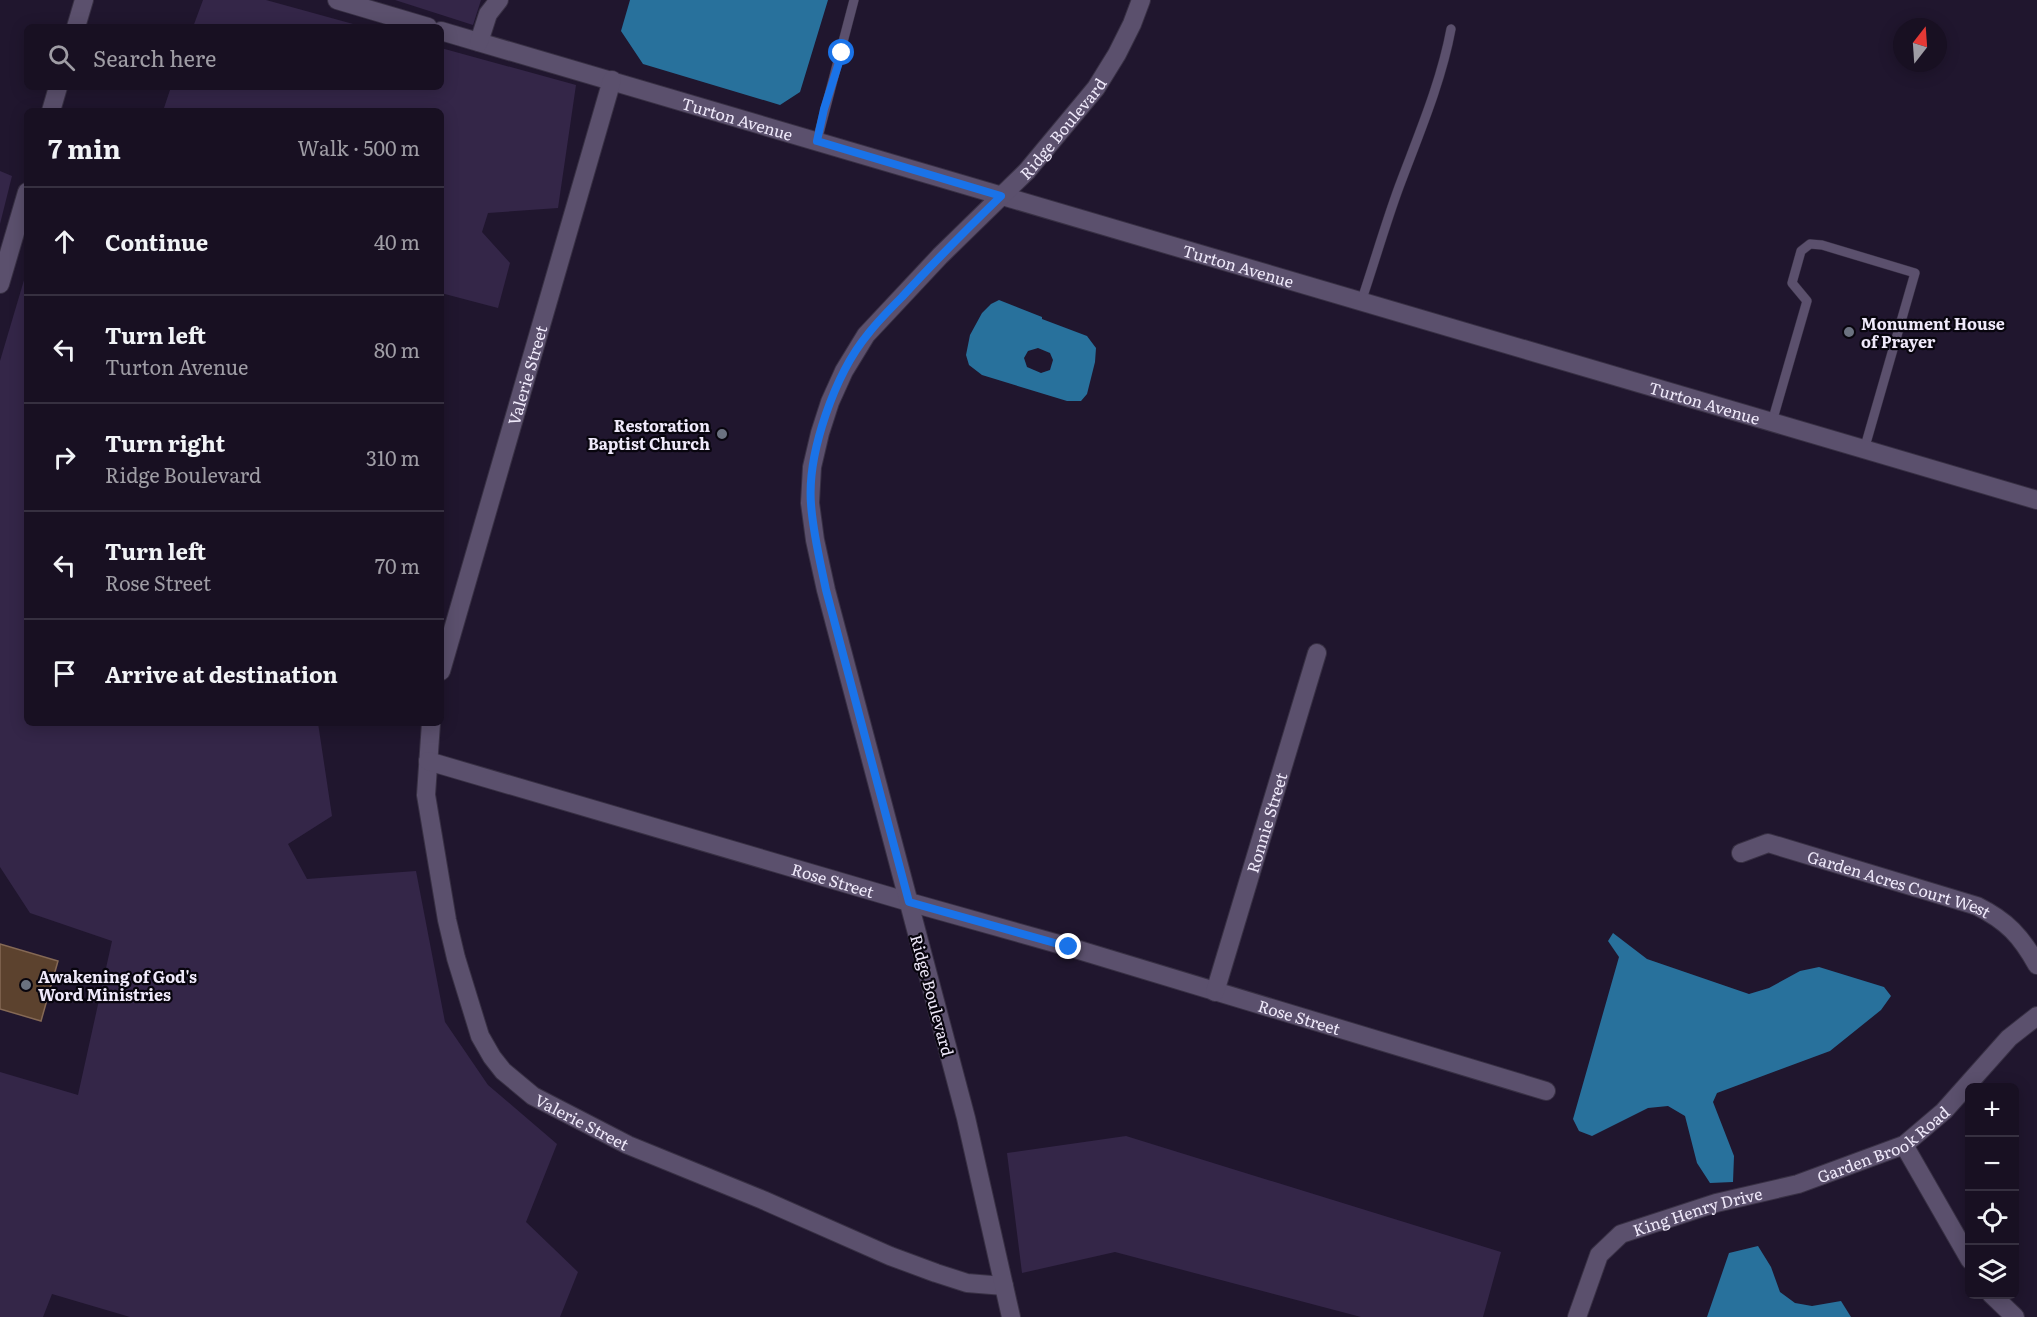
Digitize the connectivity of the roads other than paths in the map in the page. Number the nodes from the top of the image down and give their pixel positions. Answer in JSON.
{"nodes":[{"id":1,"x":84,"y":0,"type":"edge"},
{"id":2,"x":337,"y":0,"type":"edge"},
{"id":3,"x":499,"y":0,"type":"edge"},
{"id":4,"x":854,"y":0,"type":"edge"},
{"id":5,"x":1142,"y":0,"type":"edge"},
{"id":6,"x":77,"y":24,"type":"edge"},
{"id":7,"x":418,"y":24,"type":"edge"},
{"id":8,"x":1451,"y":29,"type":"dead end"},
{"id":9,"x":444,"y":32,"type":"edge"},
{"id":10,"x":479,"y":42,"type":"junction"},
{"id":11,"x":612,"y":80,"type":"junction"},
{"id":12,"x":57,"y":90,"type":"edge"},
{"id":13,"x":52,"y":108,"type":"edge"},
{"id":14,"x":817,"y":141,"type":"junction"},
{"id":15,"x":1001,"y":196,"type":"junction"},
{"id":16,"x":24,"y":202,"type":"edge"},
{"id":17,"x":0,"y":284,"type":"edge"},
{"id":18,"x":1361,"y":302,"type":"junction"},
{"id":19,"x":1772,"y":422,"type":"junction"},
{"id":20,"x":1864,"y":450,"type":"junction"},
{"id":21,"x":2037,"y":500,"type":"edge"},
{"id":22,"x":1317,"y":653,"type":"dead end"},
{"id":23,"x":444,"y":661,"type":"edge"},
{"id":24,"x":431,"y":726,"type":"edge"},
{"id":25,"x":428,"y":761,"type":"junction"},
{"id":26,"x":1741,"y":853,"type":"dead end"},
{"id":27,"x":909,"y":902,"type":"junction"},
{"id":28,"x":2037,"y":966,"type":"edge"},
{"id":29,"x":1215,"y":992,"type":"junction"},
{"id":30,"x":2037,"y":1016,"type":"edge"},
{"id":31,"x":1546,"y":1091,"type":"dead end"},
{"id":32,"x":1904,"y":1145,"type":"junction"},
{"id":33,"x":1798,"y":1184,"type":"joint"},
{"id":34,"x":1965,"y":1251,"type":"edge"},
{"id":35,"x":1004,"y":1286,"type":"junction"},
{"id":36,"x":1996,"y":1299,"type":"edge"},
{"id":37,"x":1011,"y":1317,"type":"edge"},
{"id":38,"x":1577,"y":1317,"type":"edge"},
{"id":39,"x":2015,"y":1317,"type":"edge"}],
"edges":[{"from":1,"to":6,"type":"street"},
{"from":2,"to":7,"type":"street"},
{"from":3,"to":10,"type":"street"},
{"from":4,"to":14,"type":"lane"},
{"from":5,"to":15,"type":"street","name":"Ridge Boulevard"},
{"from":8,"to":18,"type":"lane"},
{"from":9,"to":10,"type":"street","name":"Turton Avenue"},
{"from":10,"to":11,"type":"street","name":"Turton Avenue"},
{"from":11,"to":14,"type":"street","name":"Turton Avenue"},
{"from":11,"to":23,"type":"street","name":"Valerie Street"},
{"from":12,"to":13,"type":"street"},
{"from":14,"to":15,"type":"street","name":"Turton Avenue"},
{"from":15,"to":18,"type":"street","name":"Turton Avenue"},
{"from":15,"to":27,"type":"street","name":"Ridge Boulevard"},
{"from":16,"to":17,"type":"street"},
{"from":18,"to":19,"type":"street","name":"Turton Avenue"},
{"from":19,"to":20,"type":"street","name":"Turton Avenue"},
{"from":19,"to":20,"type":"lane"},
{"from":20,"to":21,"type":"street","name":"Turton Avenue"},
{"from":22,"to":29,"type":"street","name":"Ronnie Street"},
{"from":24,"to":25,"type":"street","name":"Valerie Street"},
{"from":25,"to":27,"type":"street","name":"Rose Street"},
{"from":25,"to":35,"type":"street","name":"Valerie Street"},
{"from":26,"to":28,"type":"street","name":"Garden Acres Court West"},
{"from":27,"to":29,"type":"street","name":"Rose Street"},
{"from":27,"to":35,"type":"street","name":"Ridge Boulevard"},
{"from":29,"to":31,"type":"street","name":"Rose Street"},
{"from":30,"to":32,"type":"street","name":"Garden Brook Road"},
{"from":32,"to":33,"type":"street","name":"Garden Brook Road"},
{"from":32,"to":34,"type":"street"},
{"from":33,"to":38,"type":"street","name":"King Henry Drive"},
{"from":35,"to":37,"type":"street","name":"Ridge Boulevard"},
{"from":36,"to":39,"type":"street"}]}
